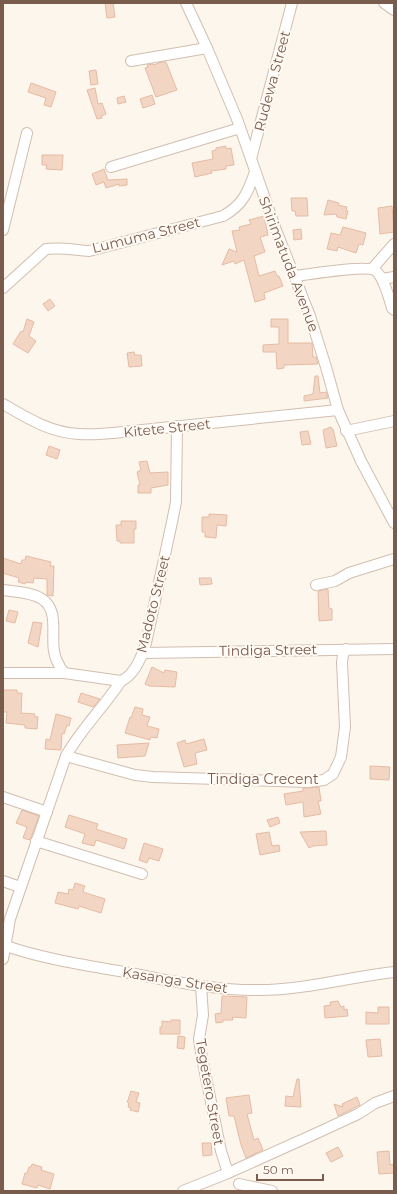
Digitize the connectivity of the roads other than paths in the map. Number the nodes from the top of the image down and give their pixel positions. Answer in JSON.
{"nodes":[{"id":1,"x":186,"y":3,"type":"edge"},
{"id":2,"x":292,"y":3,"type":"edge"},
{"id":3,"x":384,"y":3,"type":"edge"},
{"id":4,"x":394,"y":10,"type":"edge"},
{"id":5,"x":207,"y":48,"type":"junction"},
{"id":6,"x":132,"y":61,"type":"dead end"},
{"id":7,"x":240,"y":128,"type":"junction"},
{"id":8,"x":27,"y":133,"type":"dead end"},
{"id":9,"x":251,"y":159,"type":"junction"},
{"id":10,"x":111,"y":167,"type":"dead end"},
{"id":11,"x":255,"y":172,"type":"junction"},
{"id":12,"x":3,"y":230,"type":"edge"},
{"id":13,"x":394,"y":244,"type":"edge"},
{"id":14,"x":372,"y":269,"type":"junction"},
{"id":15,"x":3,"y":276,"type":"edge"},
{"id":16,"x":294,"y":276,"type":"junction"},
{"id":17,"x":394,"y":277,"type":"edge"},
{"id":18,"x":382,"y":279,"type":"junction"},
{"id":19,"x":4,"y":287,"type":"edge"},
{"id":20,"x":394,"y":310,"type":"edge"},
{"id":21,"x":3,"y":404,"type":"edge"},
{"id":22,"x":338,"y":410,"type":"junction"},
{"id":23,"x":394,"y":421,"type":"edge"},
{"id":24,"x":177,"y":426,"type":"junction"},
{"id":25,"x":346,"y":430,"type":"junction"},
{"id":26,"x":394,"y":523,"type":"edge"},
{"id":27,"x":394,"y":559,"type":"edge"},
{"id":28,"x":316,"y":585,"type":"dead end"},
{"id":29,"x":3,"y":590,"type":"edge"},
{"id":30,"x":346,"y":649,"type":"junction"},
{"id":31,"x":394,"y":649,"type":"edge"},
{"id":32,"x":143,"y":653,"type":"junction"},
{"id":33,"x":3,"y":673,"type":"edge"},
{"id":34,"x":64,"y":673,"type":"junction"},
{"id":35,"x":120,"y":681,"type":"junction"},
{"id":36,"x":66,"y":756,"type":"junction"},
{"id":37,"x":3,"y":797,"type":"edge"},
{"id":38,"x":47,"y":812,"type":"junction"},
{"id":39,"x":36,"y":841,"type":"junction"},
{"id":40,"x":142,"y":874,"type":"dead end"},
{"id":41,"x":3,"y":881,"type":"edge"},
{"id":42,"x":20,"y":887,"type":"junction"},
{"id":43,"x":6,"y":946,"type":"junction"},
{"id":44,"x":3,"y":959,"type":"edge"},
{"id":45,"x":394,"y":972,"type":"edge"},
{"id":46,"x":201,"y":986,"type":"junction"},
{"id":47,"x":394,"y":1096,"type":"edge"},
{"id":48,"x":232,"y":1171,"type":"junction"},
{"id":49,"x":239,"y":1188,"type":"edge"},
{"id":50,"x":183,"y":1191,"type":"edge"},
{"id":51,"x":272,"y":1191,"type":"edge"}],
"edges":[{"from":1,"to":5,"type":"street","name":"Shirimatuda Avenue"},
{"from":2,"to":9,"type":"street","name":"Rudewa Street"},
{"from":3,"to":4,"type":"street"},
{"from":5,"to":6,"type":"street"},
{"from":5,"to":7,"type":"street","name":"Shirimatuda Avenue"},
{"from":7,"to":9,"type":"street","name":"Shirimatuda Avenue"},
{"from":7,"to":10,"type":"street"},
{"from":8,"to":12,"type":"street"},
{"from":9,"to":11,"type":"street","name":"Shirimatuda Avenue"},
{"from":11,"to":16,"type":"street","name":"Shirimatuda Avenue"},
{"from":11,"to":19,"type":"street","name":"Lumuma Street"},
{"from":13,"to":14,"type":"street"},
{"from":14,"to":16,"type":"street"},
{"from":14,"to":18,"type":"street"},
{"from":15,"to":19,"type":"street"},
{"from":16,"to":22,"type":"street","name":"Shirimatuda Avenue"},
{"from":17,"to":18,"type":"street"},
{"from":18,"to":20,"type":"street"},
{"from":21,"to":24,"type":"street","name":"Kitete Street"},
{"from":22,"to":24,"type":"street","name":"Kitete Street"},
{"from":22,"to":25,"type":"street","name":"Shirimatuda Avenue"},
{"from":23,"to":25,"type":"street"},
{"from":24,"to":32,"type":"street","name":"Madoto Street"},
{"from":25,"to":26,"type":"street","name":"Shirimatuda Avenue"},
{"from":27,"to":28,"type":"street"},
{"from":29,"to":34,"type":"street"},
{"from":30,"to":31,"type":"street","name":"Tindiga Street"},
{"from":30,"to":32,"type":"street","name":"Tindiga Street"},
{"from":30,"to":36,"type":"street","name":"Tindiga Crecent"},
{"from":32,"to":35,"type":"street","name":"Madoto Street"},
{"from":33,"to":34,"type":"street"},
{"from":34,"to":35,"type":"street"},
{"from":35,"to":36,"type":"street","name":"Madoto Street"},
{"from":36,"to":38,"type":"street"},
{"from":37,"to":38,"type":"street"},
{"from":38,"to":39,"type":"street"},
{"from":39,"to":40,"type":"street"},
{"from":39,"to":42,"type":"street"},
{"from":41,"to":42,"type":"street"},
{"from":42,"to":43,"type":"street"},
{"from":43,"to":44,"type":"street"},
{"from":43,"to":46,"type":"street","name":"Kasanga Street"},
{"from":45,"to":46,"type":"street","name":"Kasanga Street"},
{"from":46,"to":48,"type":"street","name":"Tegetero Street"},
{"from":47,"to":48,"type":"street"},
{"from":48,"to":49,"type":"street","name":"Tegetero Street"},
{"from":48,"to":50,"type":"street"},
{"from":49,"to":51,"type":"street"}]}
